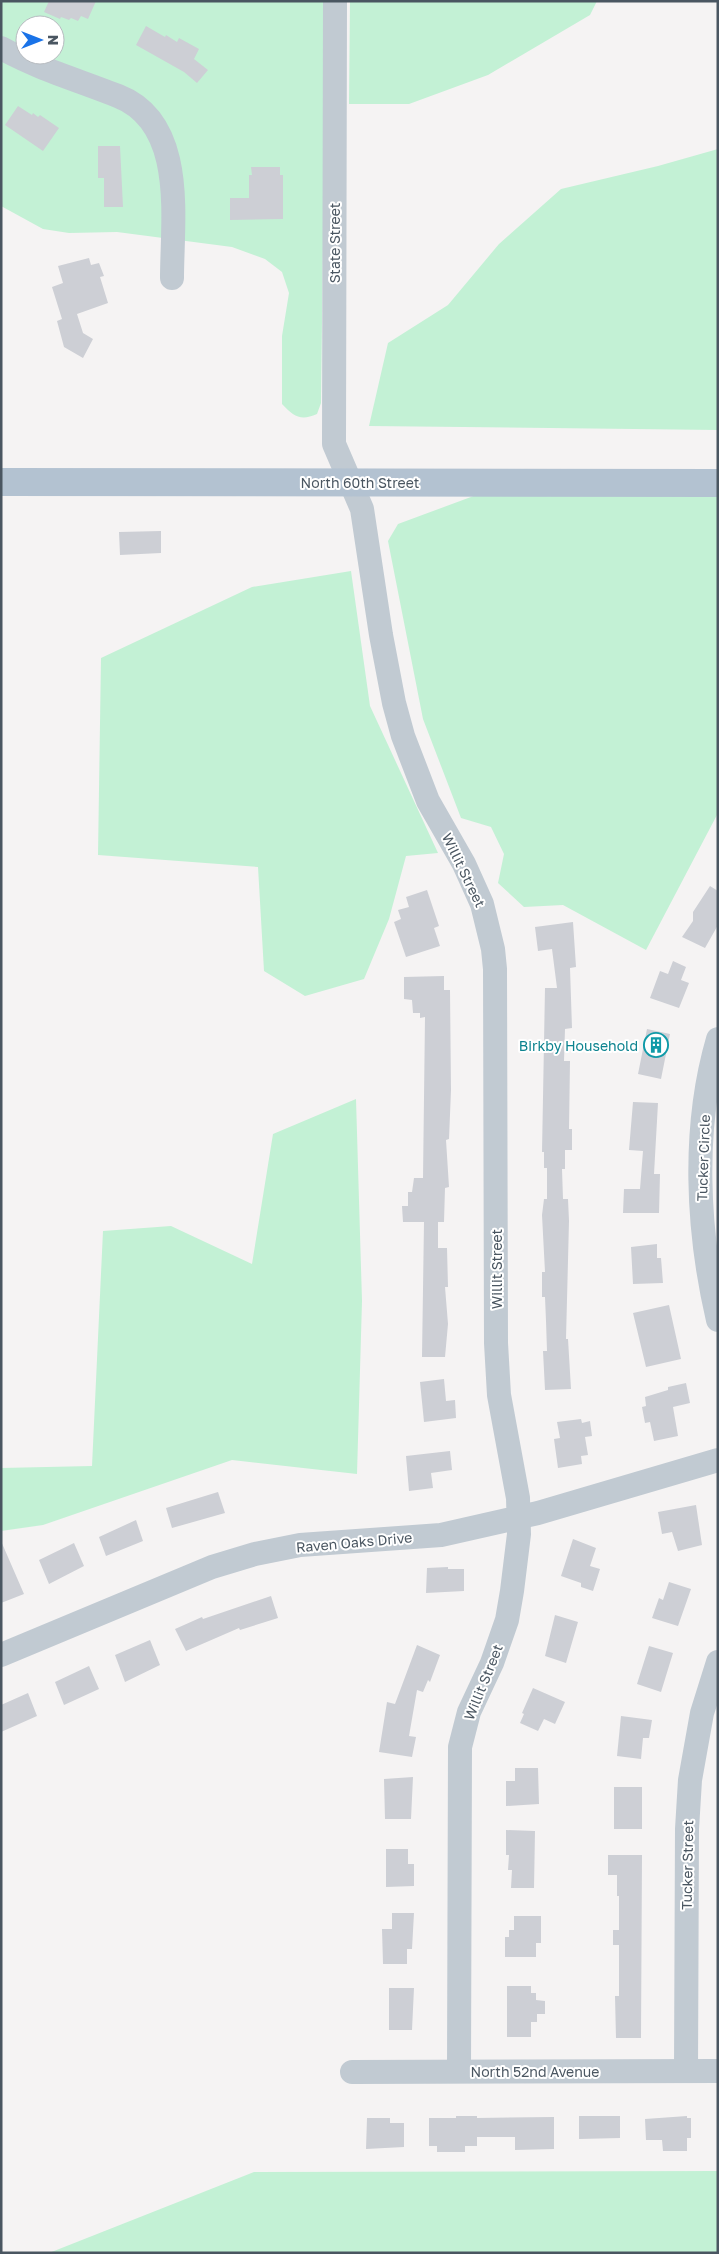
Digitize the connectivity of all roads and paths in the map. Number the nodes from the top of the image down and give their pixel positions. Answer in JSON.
{"nodes":[{"id":1,"x":335,"y":1,"type":"edge"},
{"id":2,"x":1,"y":48,"type":"edge"},
{"id":3,"x":172,"y":278,"type":"dead end"},
{"id":4,"x":350,"y":481,"type":"junction"},
{"id":5,"x":1,"y":482,"type":"edge"},
{"id":6,"x":718,"y":483,"type":"edge"},
{"id":7,"x":718,"y":1038,"type":"edge"},
{"id":8,"x":710,"y":1219,"type":"edge"},
{"id":9,"x":718,"y":1320,"type":"edge"},
{"id":10,"x":718,"y":1460,"type":"edge"},
{"id":11,"x":519,"y":1516,"type":"junction"},
{"id":12,"x":1,"y":1655,"type":"edge"},
{"id":13,"x":718,"y":1662,"type":"edge"},
{"id":14,"x":459,"y":2071,"type":"junction"},
{"id":15,"x":686,"y":2071,"type":"junction"},
{"id":16,"x":718,"y":2071,"type":"edge"},
{"id":17,"x":352,"y":2072,"type":"dead end"}],
"edges":[{"from":1,"to":4,"type":"street","name":"State Street"},
{"from":2,"to":3,"type":"street"},
{"from":4,"to":5,"type":"main road","name":"North 60th Street"},
{"from":4,"to":6,"type":"main road","name":"North 60th Street"},
{"from":4,"to":11,"type":"street","name":"Willit Street"},
{"from":7,"to":8,"type":"street","name":"Tucker Circle"},
{"from":8,"to":9,"type":"street"},
{"from":10,"to":11,"type":"street","name":"Raven Oaks Drive"},
{"from":11,"to":12,"type":"street","name":"Raven Oaks Drive"},
{"from":11,"to":14,"type":"street","name":"Willit Street"},
{"from":13,"to":15,"type":"street","name":"Tucker Street"},
{"from":14,"to":15,"type":"street","name":"North 52nd Avenue"},
{"from":14,"to":17,"type":"street","name":"North 52nd Avenue"},
{"from":15,"to":16,"type":"street","name":"North 52nd Avenue"}]}
